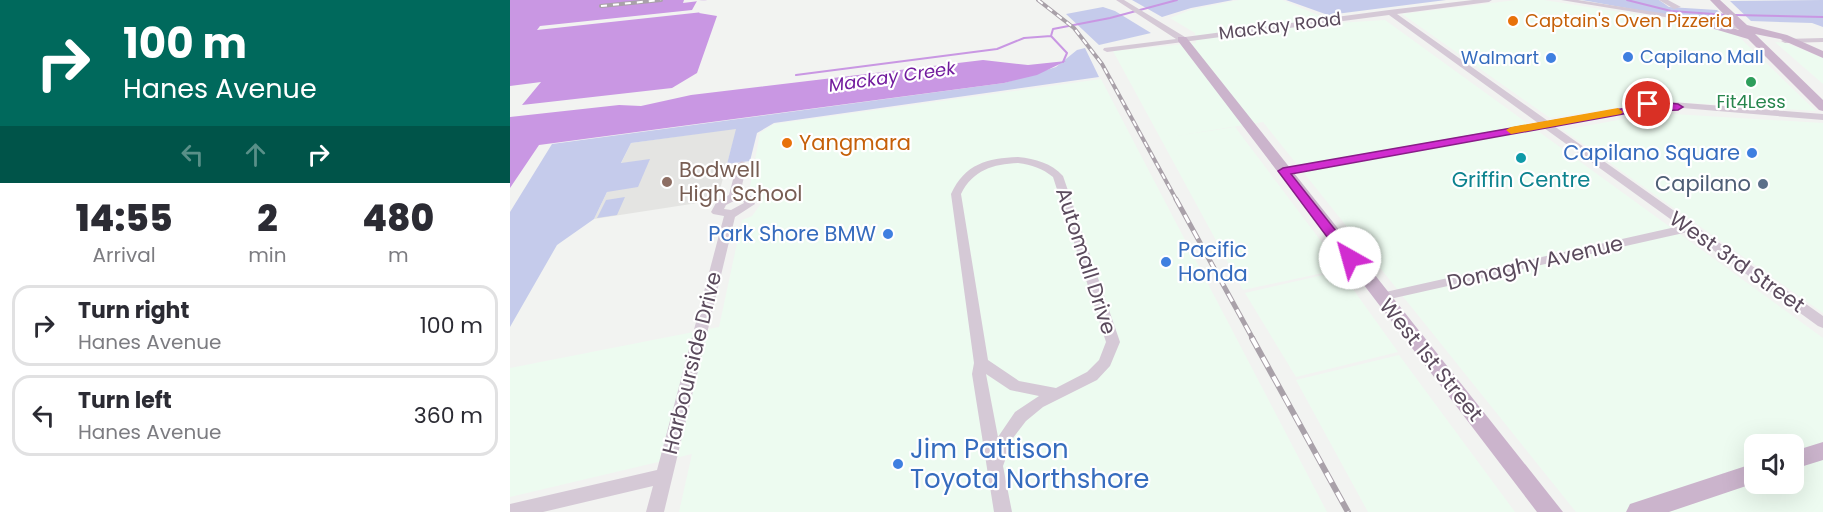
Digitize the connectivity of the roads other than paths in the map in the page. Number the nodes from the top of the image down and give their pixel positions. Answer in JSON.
{"nodes":[{"id":1,"x":1119,"y":0,"type":"edge"},
{"id":2,"x":1489,"y":0,"type":"edge"},
{"id":3,"x":1564,"y":0,"type":"edge"},
{"id":4,"x":1662,"y":0,"type":"edge"},
{"id":5,"x":1715,"y":0,"type":"edge"},
{"id":6,"x":1723,"y":0,"type":"edge"},
{"id":7,"x":1677,"y":7,"type":"dead end"},
{"id":8,"x":1389,"y":12,"type":"junction"},
{"id":9,"x":1698,"y":21,"type":"junction"},
{"id":10,"x":1743,"y":23,"type":"junction"},
{"id":11,"x":1182,"y":39,"type":"junction"},
{"id":12,"x":1789,"y":40,"type":"joint"},
{"id":13,"x":1823,"y":40,"type":"edge"},
{"id":14,"x":1107,"y":50,"type":"dead end"},
{"id":15,"x":1823,"y":96,"type":"edge"},
{"id":16,"x":1823,"y":107,"type":"edge"},
{"id":17,"x":1823,"y":117,"type":"edge"},
{"id":18,"x":1545,"y":124,"type":"junction"},
{"id":19,"x":742,"y":164,"type":"dead end"},
{"id":20,"x":1283,"y":171,"type":"junction"},
{"id":21,"x":734,"y":197,"type":"junction"},
{"id":22,"x":729,"y":215,"type":"junction"},
{"id":23,"x":1689,"y":228,"type":"junction"},
{"id":24,"x":1381,"y":297,"type":"junction"},
{"id":25,"x":1823,"y":323,"type":"edge"},
{"id":26,"x":981,"y":363,"type":"junction"},
{"id":27,"x":1056,"y":393,"type":"junction"},
{"id":28,"x":1823,"y":451,"type":"edge"},
{"id":29,"x":1804,"y":457,"type":"edge"},
{"id":30,"x":996,"y":464,"type":"junction"},
{"id":31,"x":664,"y":476,"type":"junction"},
{"id":32,"x":1744,"y":477,"type":"edge"},
{"id":33,"x":510,"y":512,"type":"edge"},
{"id":34,"x":655,"y":512,"type":"edge"},
{"id":35,"x":1003,"y":512,"type":"edge"},
{"id":36,"x":1551,"y":512,"type":"edge"},
{"id":37,"x":1638,"y":512,"type":"edge"}],
"edges":[{"from":1,"to":11,"type":"street","name":"West 1st Street"},
{"from":2,"to":8,"type":"street","name":"MacKay Road"},
{"from":3,"to":9,"type":"street"},
{"from":4,"to":7,"type":"street"},
{"from":5,"to":10,"type":"main road"},
{"from":6,"to":10,"type":"main road"},
{"from":8,"to":11,"type":"street","name":"MacKay Road"},
{"from":8,"to":18,"type":"street","name":"West 3rd Street"},
{"from":9,"to":10,"type":"main road"},
{"from":9,"to":10,"type":"main road"},
{"from":10,"to":12,"type":"main road"},
{"from":10,"to":15,"type":"main road"},
{"from":10,"to":16,"type":"main road"},
{"from":11,"to":14,"type":"street","name":"MacKay Road"},
{"from":11,"to":20,"type":"main road","name":"West 1st Street"},
{"from":12,"to":13,"type":"street"},
{"from":17,"to":18,"type":"street"},
{"from":18,"to":20,"type":"street"},
{"from":18,"to":23,"type":"street","name":"West 3rd Street"},
{"from":19,"to":21,"type":"street"},
{"from":20,"to":24,"type":"main road","name":"West 1st Street"},
{"from":21,"to":22,"type":"street"},
{"from":21,"to":22,"type":"street"},
{"from":22,"to":31,"type":"street","name":"Harbourside Drive"},
{"from":23,"to":24,"type":"street","name":"Donaghy Avenue"},
{"from":23,"to":25,"type":"street","name":"West 3rd Street"},
{"from":24,"to":36,"type":"main road","name":"West 1st Street"},
{"from":26,"to":27,"type":"street","name":"Automall Drive"},
{"from":26,"to":27,"type":"street","name":"Automall Drive"},
{"from":26,"to":30,"type":"street","name":"Automall Drive"},
{"from":27,"to":30,"type":"street","name":"Automall Drive"},
{"from":28,"to":29,"type":"main road"},
{"from":30,"to":35,"type":"street","name":"Automall Drive"},
{"from":31,"to":33,"type":"street"},
{"from":31,"to":34,"type":"street","name":"Harbourside Drive"},
{"from":32,"to":37,"type":"main road"}]}
